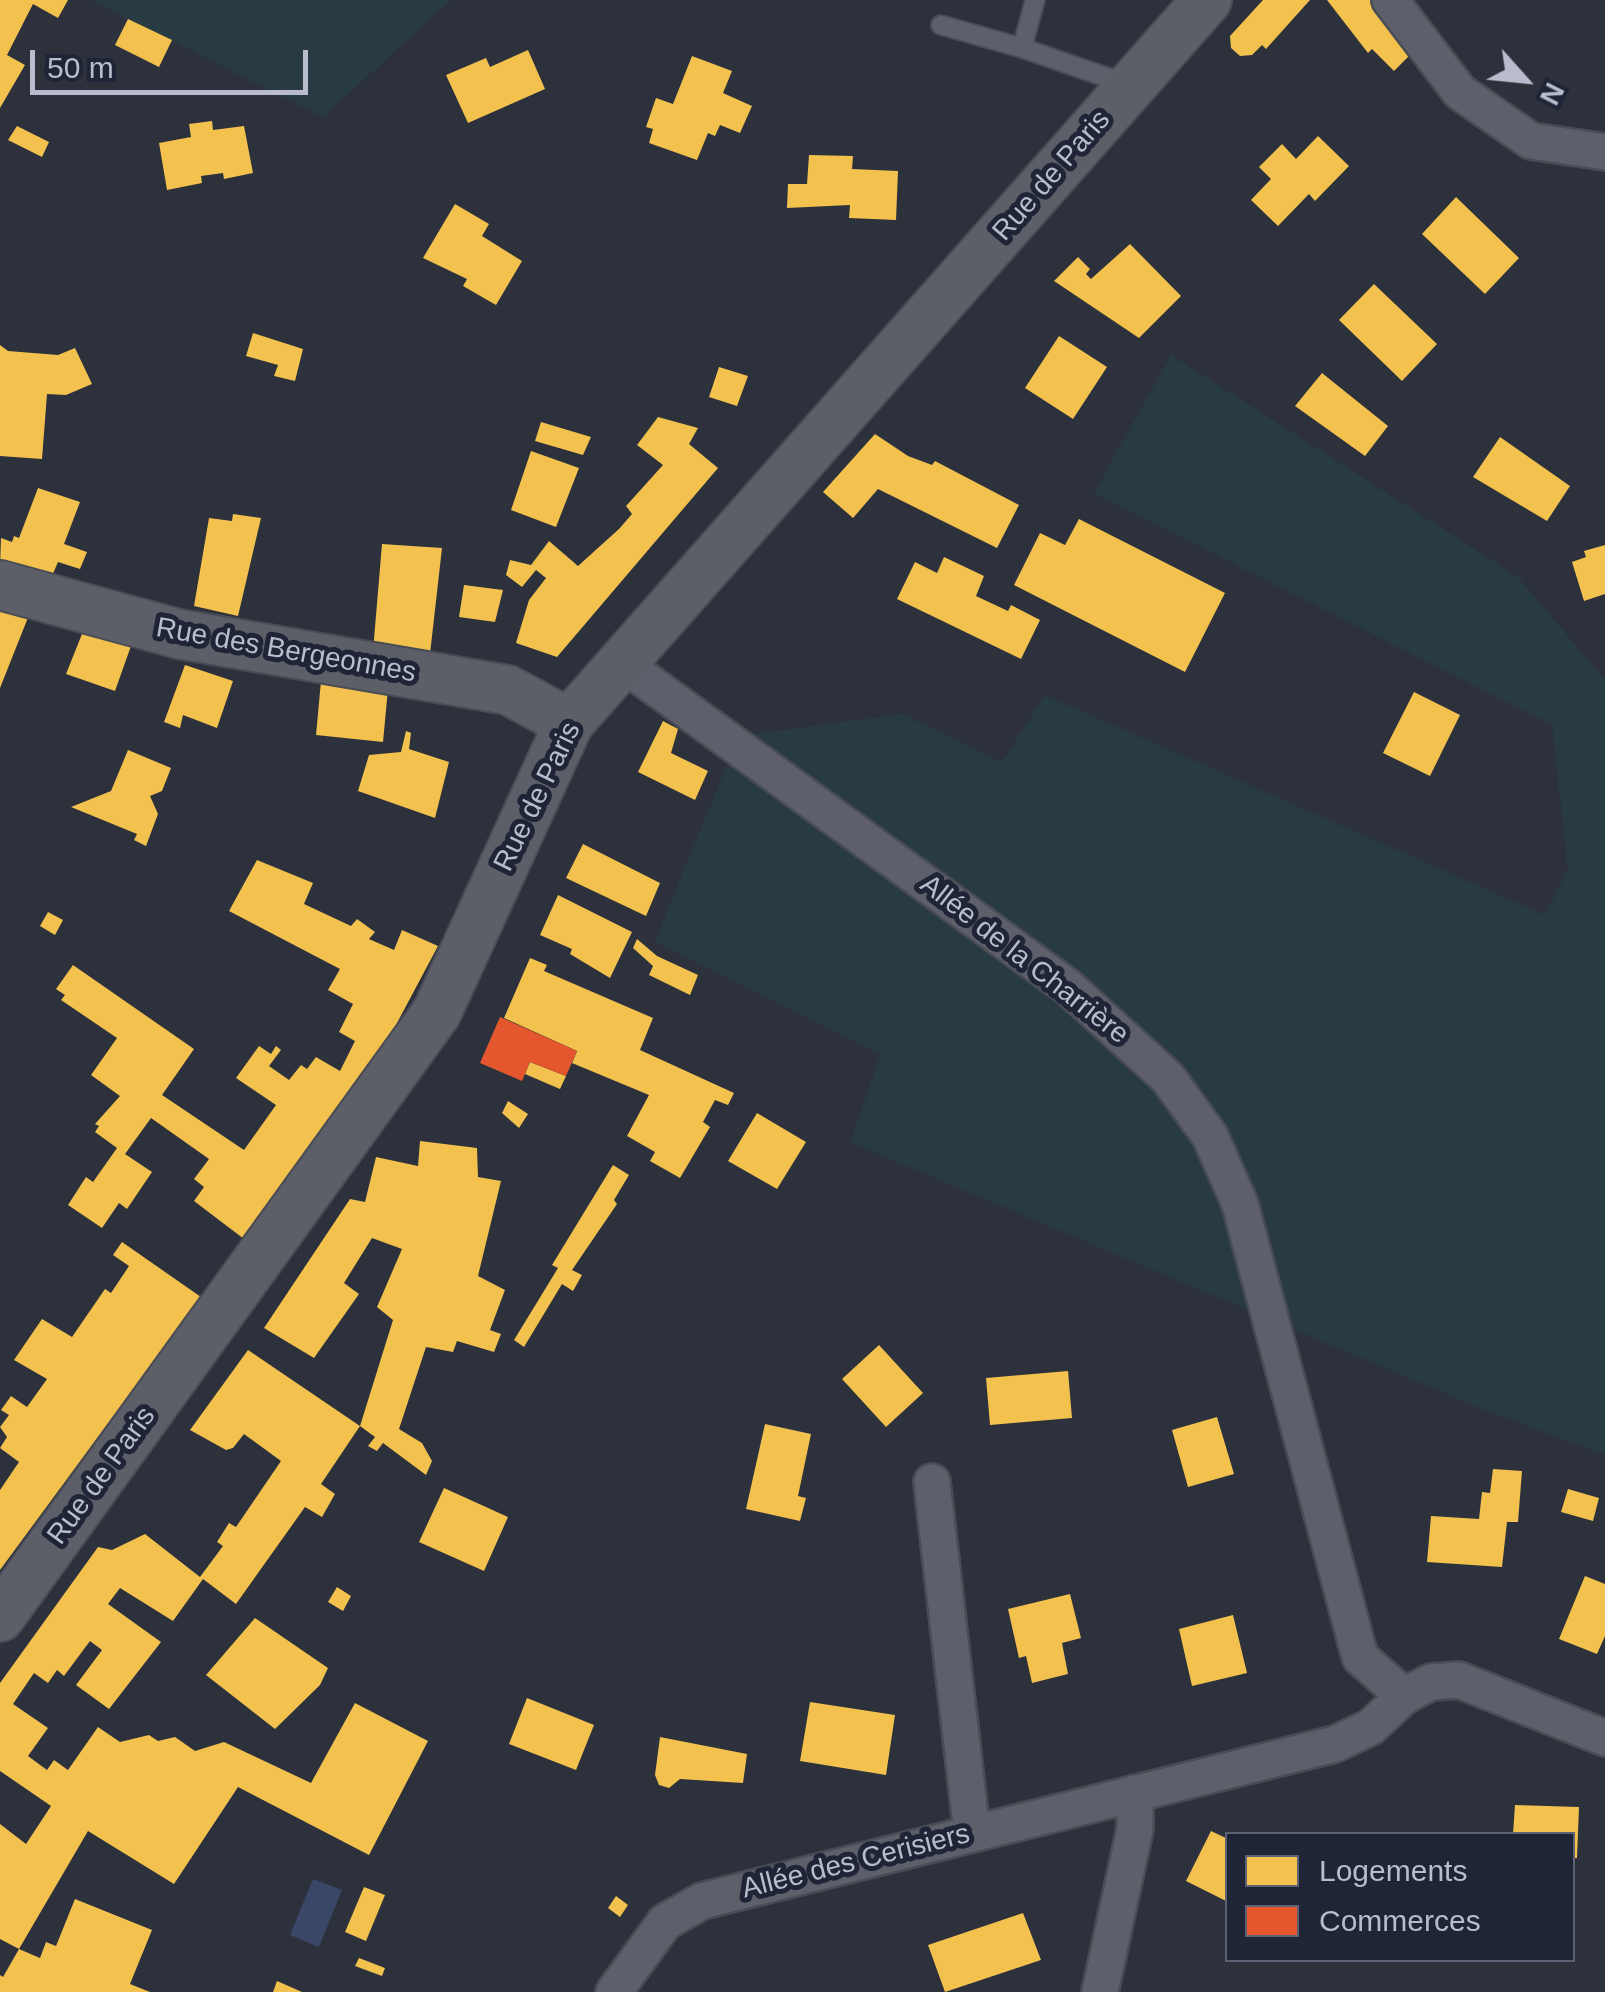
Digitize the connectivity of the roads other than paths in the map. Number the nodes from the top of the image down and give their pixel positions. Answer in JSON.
{"nodes":[{"id":1,"x":1035,"y":0,"type":"edge"},
{"id":2,"x":1207,"y":0,"type":"edge"},
{"id":3,"x":1390,"y":0,"type":"edge"},
{"id":4,"x":940,"y":25,"type":"dead end"},
{"id":5,"x":1022,"y":48,"type":"junction"},
{"id":6,"x":1132,"y":86,"type":"junction"},
{"id":7,"x":1605,"y":152,"type":"edge"},
{"id":8,"x":0,"y":585,"type":"edge"},
{"id":9,"x":622,"y":662,"type":"junction"},
{"id":10,"x":569,"y":723,"type":"junction"},
{"id":11,"x":932,"y":1482,"type":"dead end"},
{"id":12,"x":0,"y":1617,"type":"edge"},
{"id":13,"x":1404,"y":1696,"type":"junction"},
{"id":14,"x":1605,"y":1738,"type":"edge"},
{"id":15,"x":1135,"y":1793,"type":"junction"},
{"id":16,"x":972,"y":1833,"type":"junction"},
{"id":17,"x":614,"y":1992,"type":"edge"},
{"id":18,"x":1100,"y":1992,"type":"edge"}],
"edges":[{"from":1,"to":5,"type":"lane"},
{"from":2,"to":6,"type":"main road","name":"Rue de Paris"},
{"from":3,"to":7,"type":"street"},
{"from":4,"to":5,"type":"lane"},
{"from":5,"to":6,"type":"lane"},
{"from":6,"to":9,"type":"main road","name":"Rue de Paris"},
{"from":8,"to":10,"type":"main road","name":"Rue des Bergeonnes"},
{"from":9,"to":10,"type":"main road","name":"Rue de Paris"},
{"from":9,"to":13,"type":"street","name":"Allée de la Charrière"},
{"from":10,"to":12,"type":"main road","name":"Rue de Paris"},
{"from":11,"to":16,"type":"street"},
{"from":13,"to":14,"type":"street","name":"Allée des Cerisiers"},
{"from":13,"to":15,"type":"street","name":"Allée des Cerisiers"},
{"from":15,"to":16,"type":"street","name":"Allée des Cerisiers"},
{"from":15,"to":18,"type":"street"},
{"from":16,"to":17,"type":"street","name":"Allée des Cerisiers"}]}
